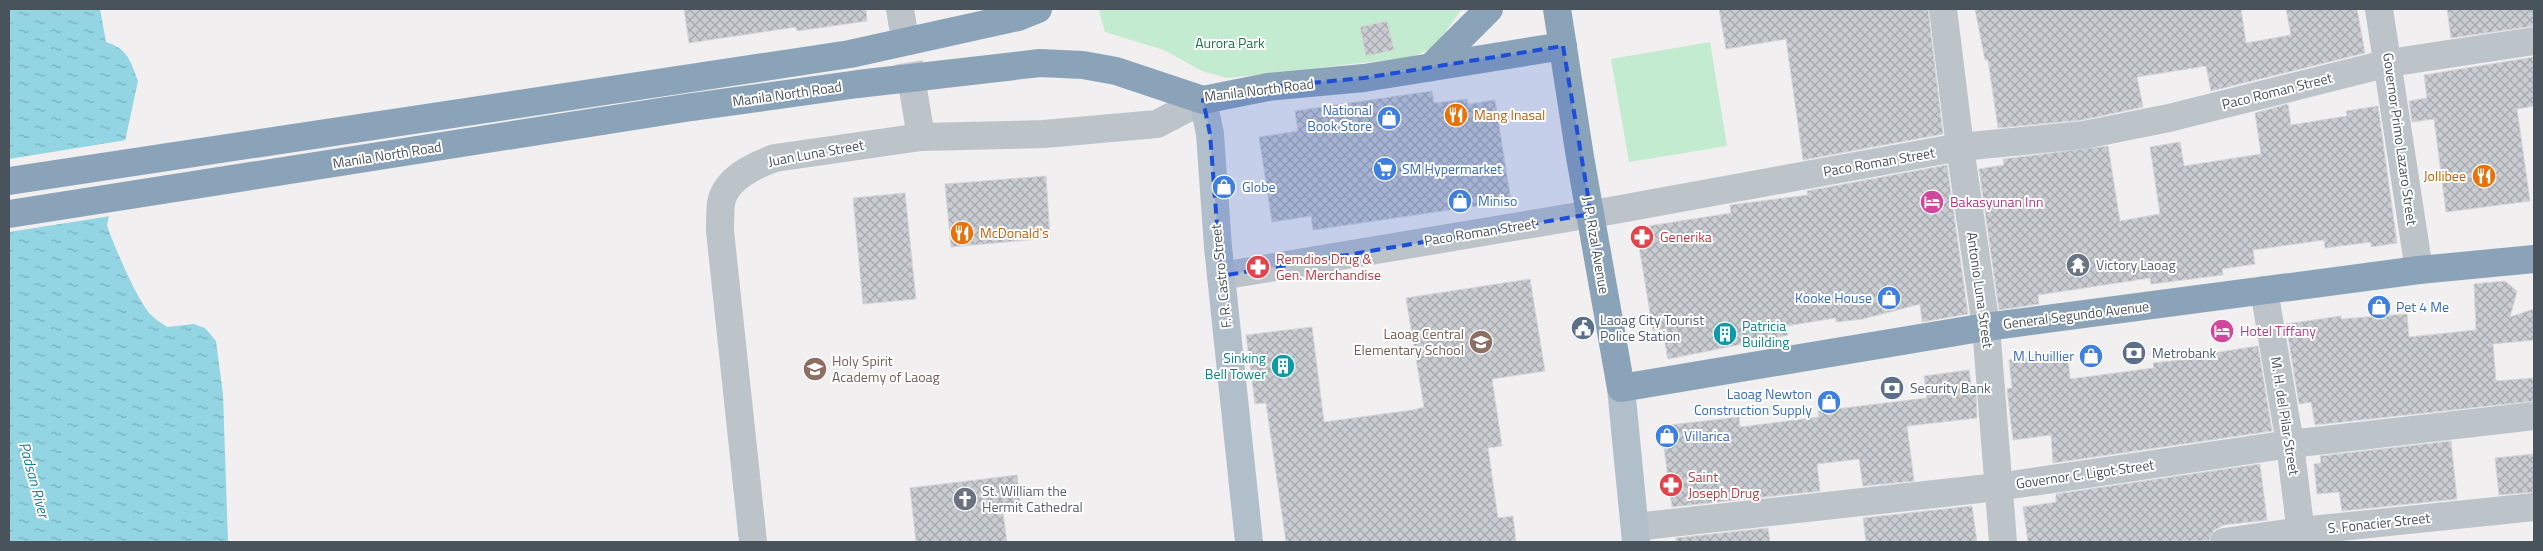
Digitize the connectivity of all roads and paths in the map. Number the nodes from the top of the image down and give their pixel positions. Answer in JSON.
{"nodes":[{"id":1,"x":1038,"y":9,"type":"edge"},
{"id":2,"x":1489,"y":9,"type":"edge"},
{"id":3,"x":1557,"y":9,"type":"edge"},
{"id":4,"x":1943,"y":9,"type":"edge"},
{"id":5,"x":2379,"y":9,"type":"edge"},
{"id":6,"x":2534,"y":41,"type":"edge"},
{"id":7,"x":1563,"y":46,"type":"junction"},
{"id":8,"x":2389,"y":63,"type":"junction"},
{"id":9,"x":1431,"y":67,"type":"junction"},
{"id":10,"x":912,"y":83,"type":"tunnel mouth"},
{"id":11,"x":1203,"y":100,"type":"junction"},
{"id":12,"x":921,"y":137,"type":"junction"},
{"id":13,"x":1960,"y":147,"type":"junction"},
{"id":14,"x":9,"y":181,"type":"edge"},
{"id":15,"x":9,"y":214,"type":"edge"},
{"id":16,"x":1591,"y":214,"type":"junction"},
{"id":17,"x":2534,"y":259,"type":"edge"},
{"id":18,"x":2419,"y":270,"type":"junction"},
{"id":19,"x":1221,"y":276,"type":"junction"},
{"id":20,"x":2264,"y":290,"type":"junction"},
{"id":21,"x":1986,"y":327,"type":"junction"},
{"id":22,"x":1621,"y":388,"type":"junction"},
{"id":23,"x":2534,"y":416,"type":"edge"},
{"id":24,"x":2290,"y":444,"type":"junction"},
{"id":25,"x":1998,"y":486,"type":"junction"},
{"id":26,"x":2534,"y":508,"type":"edge"},
{"id":27,"x":1636,"y":535,"type":"edge"},
{"id":28,"x":2302,"y":537,"type":"edge"},
{"id":29,"x":752,"y":542,"type":"edge"},
{"id":30,"x":1249,"y":542,"type":"edge"},
{"id":31,"x":2003,"y":542,"type":"edge"},
{"id":32,"x":2224,"y":542,"type":"edge"}],
"edges":[{"from":1,"to":14,"type":"highway"},
{"from":2,"to":9,"type":"highway"},
{"from":3,"to":7,"type":"highway","name":"J. P. Rizal Avenue"},
{"from":4,"to":13,"type":"street","name":"Antonio Luna Street"},
{"from":5,"to":8,"type":"street","name":"Governor Primo Lazaro Street"},
{"from":6,"to":8,"type":"street","name":"Paco Roman Street"},
{"from":7,"to":9,"type":"highway","name":"Manila North Road"},
{"from":7,"to":16,"type":"highway","name":"J. P. Rizal Avenue"},
{"from":8,"to":13,"type":"street","name":"Paco Roman Street"},
{"from":8,"to":18,"type":"street","name":"Governor Primo Lazaro Street"},
{"from":9,"to":11,"type":"highway","name":"Manila North Road"},
{"from":10,"to":12,"type":"street"},
{"from":11,"to":12,"type":"street","name":"Juan Luna Street"},
{"from":11,"to":15,"type":"highway","name":"Manila North Road"},
{"from":11,"to":19,"type":"main road","name":"F. R. Castro Street"},
{"from":12,"to":29,"type":"street","name":"Juan Luna Street"},
{"from":13,"to":16,"type":"street","name":"Paco Roman Street"},
{"from":13,"to":21,"type":"street","name":"Antonio Luna Street"},
{"from":16,"to":19,"type":"street","name":"Paco Roman Street"},
{"from":16,"to":22,"type":"highway","name":"J. P. Rizal Avenue"},
{"from":17,"to":18,"type":"highway","name":"General Segundo Avenue"},
{"from":18,"to":20,"type":"highway","name":"General Segundo Avenue"},
{"from":19,"to":30,"type":"main road","name":"F. R. Castro Street"},
{"from":20,"to":21,"type":"highway","name":"General Segundo Avenue"},
{"from":20,"to":24,"type":"street","name":"M. H. del Pilar Street"},
{"from":21,"to":22,"type":"highway","name":"General Segundo Avenue"},
{"from":21,"to":25,"type":"street","name":"Antonio Luna Street"},
{"from":22,"to":27,"type":"main road","name":"J. P. Rizal Avenue"},
{"from":23,"to":24,"type":"street","name":"Governor C. Ligot Street"},
{"from":24,"to":25,"type":"street","name":"Governor C. Ligot Street"},
{"from":24,"to":28,"type":"street","name":"M. H. del Pilar Street"},
{"from":25,"to":27,"type":"street","name":"Governor C. Ligot Street"},
{"from":25,"to":31,"type":"street","name":"Antonio Luna Street"},
{"from":26,"to":28,"type":"street","name":"S. Fonacier Street"},
{"from":28,"to":32,"type":"street","name":"S. Fonacier Street"}]}
